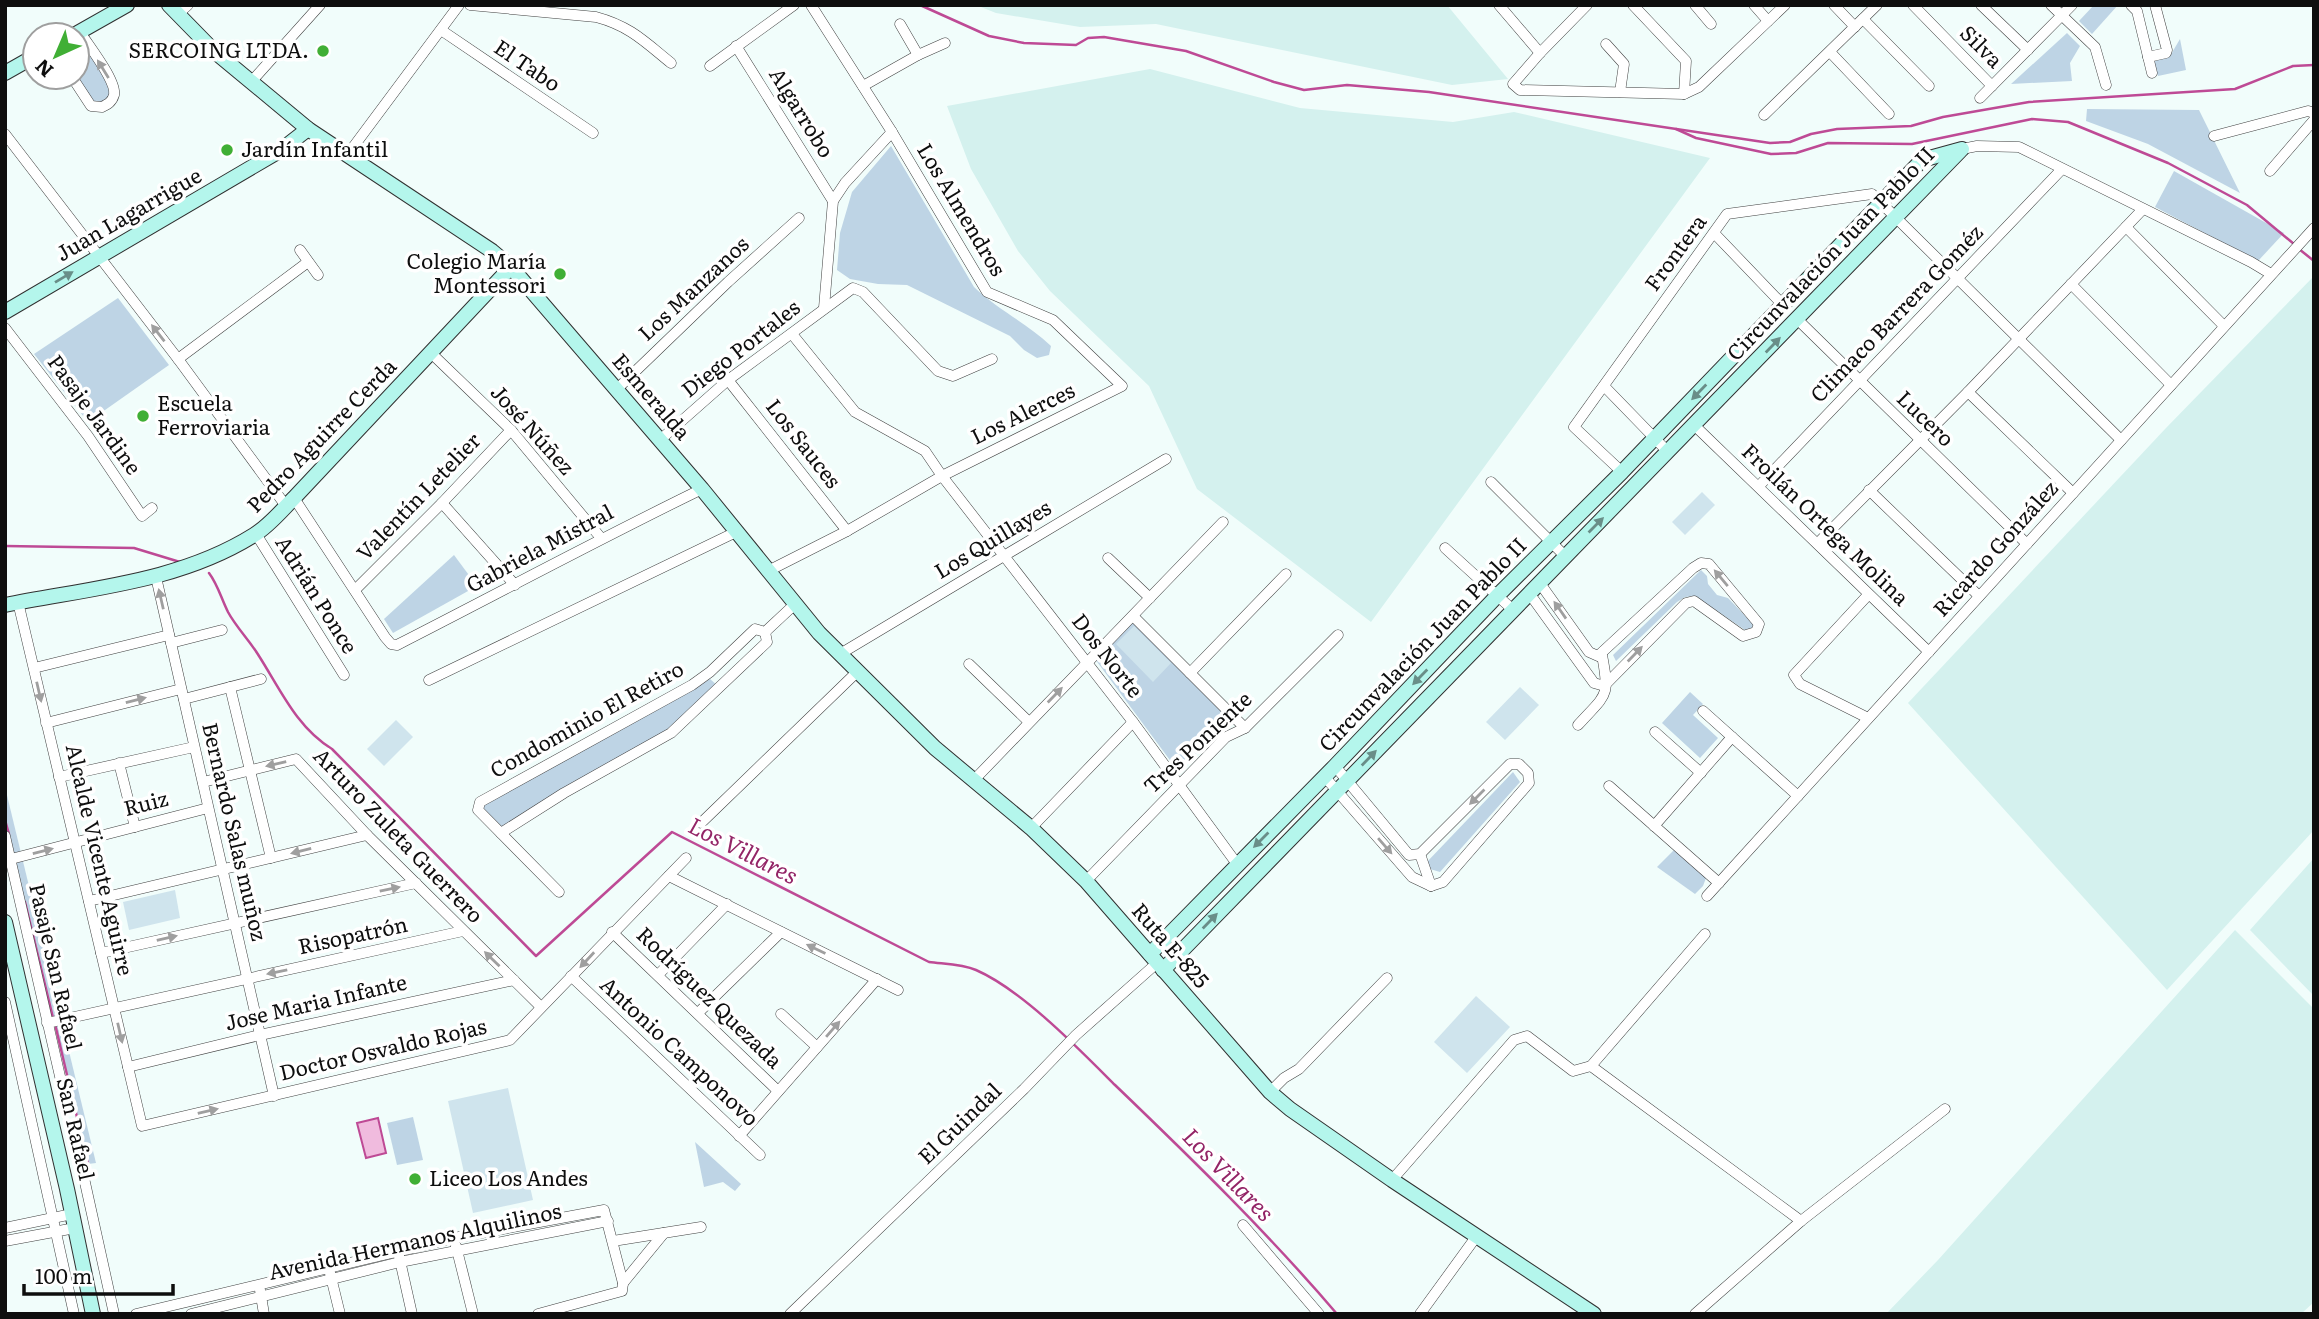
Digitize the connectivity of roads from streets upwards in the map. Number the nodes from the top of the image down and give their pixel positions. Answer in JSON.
{"nodes":[{"id":1,"x":127,"y":5,"type":"edge"},
{"id":2,"x":320,"y":5,"type":"edge"},
{"id":3,"x":459,"y":5,"type":"edge"},
{"id":4,"x":470,"y":5,"type":"edge"},
{"id":5,"x":794,"y":5,"type":"edge"},
{"id":6,"x":1499,"y":5,"type":"edge"},
{"id":7,"x":1567,"y":5,"type":"edge"},
{"id":8,"x":1587,"y":5,"type":"edge"},
{"id":9,"x":1633,"y":5,"type":"edge"},
{"id":10,"x":1695,"y":5,"type":"edge"},
{"id":11,"x":1754,"y":5,"type":"edge"},
{"id":12,"x":1785,"y":5,"type":"edge"},
{"id":13,"x":1834,"y":5,"type":"edge"},
{"id":14,"x":1877,"y":5,"type":"edge"},
{"id":15,"x":1913,"y":5,"type":"edge"},
{"id":16,"x":1981,"y":5,"type":"edge"},
{"id":17,"x":2052,"y":5,"type":"edge"},
{"id":18,"x":2072,"y":5,"type":"edge"},
{"id":19,"x":2131,"y":5,"type":"edge"},
{"id":20,"x":2155,"y":5,"type":"edge"},
{"id":21,"x":812,"y":6,"type":"edge"},
{"id":22,"x":178,"y":8,"type":"edge"},
{"id":23,"x":2062,"y":15,"type":"junction"},
{"id":24,"x":1576,"y":16,"type":"junction"},
{"id":25,"x":1768,"y":21,"type":"junction"},
{"id":26,"x":1859,"y":23,"type":"junction"},
{"id":27,"x":900,"y":24,"type":"dead end"},
{"id":28,"x":1712,"y":24,"type":"dead end"},
{"id":29,"x":91,"y":25,"type":"edge"},
{"id":30,"x":440,"y":30,"type":"junction"},
{"id":31,"x":945,"y":43,"type":"dead end"},
{"id":32,"x":1606,"y":44,"type":"dead end"},
{"id":33,"x":736,"y":46,"type":"junction"},
{"id":34,"x":2028,"y":50,"type":"junction"},
{"id":35,"x":1830,"y":51,"type":"junction"},
{"id":36,"x":91,"y":53,"type":"edge"},
{"id":37,"x":1539,"y":53,"type":"junction"},
{"id":38,"x":918,"y":55,"type":"junction"},
{"id":39,"x":2148,"y":57,"type":"junction"},
{"id":40,"x":671,"y":63,"type":"dead end"},
{"id":41,"x":21,"y":64,"type":"edge"},
{"id":42,"x":710,"y":66,"type":"dead end"},
{"id":43,"x":5,"y":73,"type":"edge"},
{"id":44,"x":2152,"y":74,"type":"dead end"},
{"id":45,"x":251,"y":82,"type":"junction"},
{"id":46,"x":2106,"y":85,"type":"dead end"},
{"id":47,"x":863,"y":86,"type":"junction"},
{"id":48,"x":1929,"y":86,"type":"dead end"},
{"id":49,"x":1992,"y":86,"type":"junction"},
{"id":50,"x":81,"y":91,"type":"edge"},
{"id":51,"x":1620,"y":92,"type":"junction"},
{"id":52,"x":1684,"y":94,"type":"junction"},
{"id":53,"x":1980,"y":98,"type":"dead end"},
{"id":54,"x":2314,"y":113,"type":"edge"},
{"id":55,"x":1889,"y":114,"type":"dead end"},
{"id":56,"x":1764,"y":115,"type":"dead end"},
{"id":57,"x":2314,"y":120,"type":"edge"},
{"id":58,"x":308,"y":129,"type":"junction"},
{"id":59,"x":892,"y":132,"type":"junction"},
{"id":60,"x":593,"y":133,"type":"dead end"},
{"id":61,"x":5,"y":134,"type":"edge"},
{"id":62,"x":2214,"y":136,"type":"dead end"},
{"id":63,"x":1962,"y":149,"type":"junction"},
{"id":64,"x":348,"y":153,"type":"junction"},
{"id":65,"x":2062,"y":169,"type":"junction"},
{"id":66,"x":2270,"y":171,"type":"dead end"},
{"id":67,"x":833,"y":201,"type":"junction"},
{"id":68,"x":2143,"y":209,"type":"junction"},
{"id":69,"x":1889,"y":211,"type":"junction"},
{"id":70,"x":799,"y":218,"type":"dead end"},
{"id":71,"x":2126,"y":227,"type":"junction"},
{"id":72,"x":2314,"y":228,"type":"edge"},
{"id":73,"x":1714,"y":233,"type":"junction"},
{"id":74,"x":300,"y":250,"type":"dead end"},
{"id":75,"x":99,"y":257,"type":"junction"},
{"id":76,"x":308,"y":262,"type":"junction"},
{"id":77,"x":511,"y":267,"type":"junction"},
{"id":78,"x":2272,"y":274,"type":"junction"},
{"id":79,"x":318,"y":275,"type":"dead end"},
{"id":80,"x":1957,"y":279,"type":"junction"},
{"id":81,"x":2071,"y":284,"type":"junction"},
{"id":82,"x":1783,"y":305,"type":"junction"},
{"id":83,"x":824,"y":308,"type":"junction"},
{"id":84,"x":5,"y":312,"type":"edge"},
{"id":85,"x":1798,"y":320,"type":"junction"},
{"id":86,"x":2224,"y":326,"type":"junction"},
{"id":87,"x":5,"y":328,"type":"edge"},
{"id":88,"x":792,"y":334,"type":"junction"},
{"id":89,"x":2019,"y":339,"type":"junction"},
{"id":90,"x":431,"y":353,"type":"junction"},
{"id":91,"x":178,"y":359,"type":"junction"},
{"id":92,"x":992,"y":359,"type":"dead end"},
{"id":93,"x":728,"y":380,"type":"junction"},
{"id":94,"x":1860,"y":381,"type":"junction"},
{"id":95,"x":2171,"y":385,"type":"junction"},
{"id":96,"x":1122,"y":386,"type":"joint"},
{"id":97,"x":1604,"y":386,"type":"junction"},
{"id":98,"x":617,"y":389,"type":"junction"},
{"id":99,"x":1968,"y":392,"type":"junction"},
{"id":100,"x":1694,"y":425,"type":"junction"},
{"id":101,"x":511,"y":430,"type":"junction"},
{"id":102,"x":1655,"y":438,"type":"junction"},
{"id":103,"x":660,"y":440,"type":"junction"},
{"id":104,"x":1919,"y":440,"type":"junction"},
{"id":105,"x":2121,"y":440,"type":"junction"},
{"id":106,"x":1668,"y":452,"type":"junction"},
{"id":107,"x":1166,"y":459,"type":"dead end"},
{"id":108,"x":1622,"y":472,"type":"junction"},
{"id":109,"x":942,"y":476,"type":"junction"},
{"id":110,"x":1491,"y":482,"type":"dead end"},
{"id":111,"x":1759,"y":486,"type":"junction"},
{"id":112,"x":702,"y":489,"type":"junction"},
{"id":113,"x":1869,"y":490,"type":"junction"},
{"id":114,"x":2073,"y":493,"type":"junction"},
{"id":115,"x":290,"y":502,"type":"junction"},
{"id":116,"x":442,"y":503,"type":"junction"},
{"id":117,"x":152,"y":508,"type":"dead end"},
{"id":118,"x":1223,"y":522,"type":"dead end"},
{"id":119,"x":847,"y":531,"type":"junction"},
{"id":120,"x":736,"y":532,"type":"junction"},
{"id":121,"x":256,"y":534,"type":"junction"},
{"id":122,"x":601,"y":538,"type":"junction"},
{"id":123,"x":1552,"y":541,"type":"junction"},
{"id":124,"x":1818,"y":543,"type":"junction"},
{"id":125,"x":2027,"y":544,"type":"junction"},
{"id":126,"x":1445,"y":548,"type":"dead end"},
{"id":127,"x":1004,"y":555,"type":"junction"},
{"id":128,"x":1565,"y":555,"type":"junction"},
{"id":129,"x":1108,"y":558,"type":"dead end"},
{"id":130,"x":768,"y":571,"type":"junction"},
{"id":131,"x":1286,"y":574,"type":"dead end"},
{"id":132,"x":156,"y":577,"type":"junction"},
{"id":133,"x":515,"y":585,"type":"junction"},
{"id":134,"x":1534,"y":587,"type":"junction"},
{"id":135,"x":355,"y":590,"type":"junction"},
{"id":136,"x":1868,"y":595,"type":"junction"},
{"id":137,"x":1497,"y":596,"type":"junction"},
{"id":138,"x":1979,"y":596,"type":"junction"},
{"id":139,"x":1150,"y":598,"type":"junction"},
{"id":140,"x":12,"y":603,"type":"edge"},
{"id":141,"x":795,"y":604,"type":"junction"},
{"id":142,"x":1512,"y":609,"type":"junction"},
{"id":143,"x":1133,"y":616,"type":"junction"},
{"id":144,"x":222,"y":630,"type":"dead end"},
{"id":145,"x":765,"y":632,"type":"junction"},
{"id":146,"x":1338,"y":635,"type":"dead end"},
{"id":147,"x":170,"y":639,"type":"junction"},
{"id":148,"x":1928,"y":652,"type":"junction"},
{"id":149,"x":841,"y":654,"type":"junction"},
{"id":150,"x":1602,"y":654,"type":"junction"},
{"id":151,"x":1088,"y":662,"type":"junction"},
{"id":152,"x":970,"y":664,"type":"dead end"},
{"id":153,"x":34,"y":668,"type":"junction"},
{"id":154,"x":710,"y":672,"type":"junction"},
{"id":155,"x":857,"y":672,"type":"junction"},
{"id":156,"x":1189,"y":673,"type":"junction"},
{"id":157,"x":344,"y":676,"type":"dead end"},
{"id":158,"x":261,"y":679,"type":"dead end"},
{"id":159,"x":429,"y":680,"type":"dead end"},
{"id":160,"x":1607,"y":682,"type":"junction"},
{"id":161,"x":723,"y":685,"type":"junction"},
{"id":162,"x":230,"y":687,"type":"junction"},
{"id":163,"x":183,"y":694,"type":"junction"},
{"id":164,"x":1703,"y":711,"type":"dead end"},
{"id":165,"x":1868,"y":718,"type":"junction"},
{"id":166,"x":1029,"y":722,"type":"junction"},
{"id":167,"x":1133,"y":722,"type":"junction"},
{"id":168,"x":46,"y":723,"type":"junction"},
{"id":169,"x":1578,"y":725,"type":"dead end"},
{"id":170,"x":1245,"y":728,"type":"junction"},
{"id":171,"x":1655,"y":732,"type":"dead end"},
{"id":172,"x":1732,"y":737,"type":"junction"},
{"id":173,"x":194,"y":747,"type":"junction"},
{"id":174,"x":119,"y":763,"type":"junction"},
{"id":175,"x":250,"y":769,"type":"junction"},
{"id":176,"x":1329,"y":771,"type":"junction"},
{"id":177,"x":1701,"y":773,"type":"junction"},
{"id":178,"x":59,"y":777,"type":"junction"},
{"id":179,"x":974,"y":780,"type":"junction"},
{"id":180,"x":202,"y":782,"type":"junction"},
{"id":181,"x":1179,"y":784,"type":"junction"},
{"id":182,"x":1342,"y":785,"type":"junction"},
{"id":183,"x":1609,"y":786,"type":"dead end"},
{"id":184,"x":1798,"y":796,"type":"junction"},
{"id":185,"x":208,"y":808,"type":"junction"},
{"id":186,"x":701,"y":823,"type":"dead end"},
{"id":187,"x":1654,"y":826,"type":"junction"},
{"id":188,"x":135,"y":827,"type":"junction"},
{"id":189,"x":1031,"y":828,"type":"junction"},
{"id":190,"x":501,"y":833,"type":"junction"},
{"id":191,"x":367,"y":835,"type":"junction"},
{"id":192,"x":5,"y":836,"type":"edge"},
{"id":193,"x":75,"y":842,"type":"junction"},
{"id":194,"x":1420,"y":854,"type":"junction"},
{"id":195,"x":1063,"y":857,"type":"joint"},
{"id":196,"x":271,"y":858,"type":"junction"},
{"id":197,"x":686,"y":858,"type":"dead end"},
{"id":198,"x":11,"y":859,"type":"junction"},
{"id":199,"x":1237,"y":864,"type":"junction"},
{"id":200,"x":222,"y":869,"type":"junction"},
{"id":201,"x":669,"y":876,"type":"junction"},
{"id":202,"x":1086,"y":881,"type":"junction"},
{"id":203,"x":416,"y":883,"type":"junction"},
{"id":204,"x":1719,"y":883,"type":"junction"},
{"id":205,"x":1431,"y":886,"type":"junction"},
{"id":206,"x":559,"y":892,"type":"dead end"},
{"id":207,"x":1707,"y":896,"type":"dead end"},
{"id":208,"x":89,"y":901,"type":"junction"},
{"id":209,"x":727,"y":904,"type":"junction"},
{"id":210,"x":5,"y":922,"type":"edge"},
{"id":211,"x":234,"y":922,"type":"junction"},
{"id":212,"x":463,"y":931,"type":"junction"},
{"id":213,"x":612,"y":932,"type":"junction"},
{"id":214,"x":781,"y":932,"type":"junction"},
{"id":215,"x":1705,"y":934,"type":"dead end"},
{"id":216,"x":5,"y":937,"type":"edge"},
{"id":217,"x":101,"y":953,"type":"junction"},
{"id":218,"x":13,"y":955,"type":"junction"},
{"id":219,"x":1156,"y":962,"type":"junction"},
{"id":220,"x":658,"y":975,"type":"junction"},
{"id":221,"x":571,"y":976,"type":"junction"},
{"id":222,"x":1387,"y":978,"type":"dead end"},
{"id":223,"x":247,"y":979,"type":"junction"},
{"id":224,"x":877,"y":979,"type":"junction"},
{"id":225,"x":514,"y":980,"type":"junction"},
{"id":226,"x":898,"y":990,"type":"dead end"},
{"id":227,"x":5,"y":1002,"type":"edge"},
{"id":228,"x":541,"y":1007,"type":"junction"},
{"id":229,"x":114,"y":1008,"type":"junction"},
{"id":230,"x":698,"y":1013,"type":"junction"},
{"id":231,"x":781,"y":1014,"type":"dead end"},
{"id":232,"x":47,"y":1023,"type":"junction"},
{"id":233,"x":260,"y":1035,"type":"junction"},
{"id":234,"x":10,"y":1039,"type":"edge"},
{"id":235,"x":817,"y":1047,"type":"junction"},
{"id":236,"x":1591,"y":1066,"type":"junction"},
{"id":237,"x":128,"y":1067,"type":"junction"},
{"id":238,"x":778,"y":1091,"type":"junction"},
{"id":239,"x":1270,"y":1091,"type":"junction"},
{"id":240,"x":274,"y":1096,"type":"junction"},
{"id":241,"x":67,"y":1107,"type":"dead end"},
{"id":242,"x":1945,"y":1109,"type":"dead end"},
{"id":243,"x":142,"y":1126,"type":"joint"},
{"id":244,"x":739,"y":1136,"type":"junction"},
{"id":245,"x":760,"y":1155,"type":"dead end"},
{"id":246,"x":84,"y":1178,"type":"dead end"},
{"id":247,"x":1392,"y":1180,"type":"junction"},
{"id":248,"x":67,"y":1189,"type":"junction"},
{"id":249,"x":90,"y":1204,"type":"junction"},
{"id":250,"x":54,"y":1220,"type":"junction"},
{"id":251,"x":74,"y":1221,"type":"junction"},
{"id":252,"x":608,"y":1221,"type":"junction"},
{"id":253,"x":1801,"y":1221,"type":"junction"},
{"id":254,"x":1243,"y":1225,"type":"dead end"},
{"id":255,"x":701,"y":1227,"type":"dead end"},
{"id":256,"x":5,"y":1228,"type":"edge"},
{"id":257,"x":57,"y":1232,"type":"junction"},
{"id":258,"x":664,"y":1233,"type":"junction"},
{"id":259,"x":1476,"y":1237,"type":"junction"},
{"id":260,"x":454,"y":1238,"type":"junction"},
{"id":261,"x":5,"y":1241,"type":"edge"},
{"id":262,"x":613,"y":1241,"type":"junction"},
{"id":263,"x":457,"y":1250,"type":"junction"},
{"id":264,"x":398,"y":1251,"type":"junction"},
{"id":265,"x":400,"y":1262,"type":"junction"},
{"id":266,"x":330,"y":1273,"type":"junction"},
{"id":267,"x":623,"y":1283,"type":"junction"},
{"id":268,"x":260,"y":1291,"type":"junction"},
{"id":269,"x":190,"y":1311,"type":"edge"},
{"id":270,"x":74,"y":1314,"type":"edge"},
{"id":271,"x":93,"y":1314,"type":"edge"},
{"id":272,"x":114,"y":1314,"type":"edge"},
{"id":273,"x":136,"y":1314,"type":"edge"},
{"id":274,"x":264,"y":1314,"type":"edge"},
{"id":275,"x":340,"y":1314,"type":"edge"},
{"id":276,"x":412,"y":1314,"type":"edge"},
{"id":277,"x":473,"y":1314,"type":"edge"},
{"id":278,"x":538,"y":1314,"type":"edge"},
{"id":279,"x":790,"y":1314,"type":"edge"},
{"id":280,"x":1319,"y":1314,"type":"edge"},
{"id":281,"x":1420,"y":1314,"type":"edge"},
{"id":282,"x":1594,"y":1314,"type":"edge"},
{"id":283,"x":1695,"y":1314,"type":"edge"}],
"edges":[{"from":1,"to":29,"type":"street"},
{"from":2,"to":45,"type":"street"},
{"from":3,"to":30,"type":"street"},
{"from":4,"to":40,"type":"street"},
{"from":5,"to":33,"type":"street"},
{"from":6,"to":37,"type":"street"},
{"from":7,"to":24,"type":"street"},
{"from":8,"to":24,"type":"street"},
{"from":9,"to":52,"type":"street"},
{"from":10,"to":28,"type":"street"},
{"from":11,"to":25,"type":"street"},
{"from":12,"to":25,"type":"street"},
{"from":13,"to":26,"type":"street"},
{"from":14,"to":26,"type":"street"},
{"from":15,"to":49,"type":"street","name":"Silva"},
{"from":16,"to":34,"type":"street"},
{"from":17,"to":23,"type":"street"},
{"from":18,"to":23,"type":"street"},
{"from":19,"to":39,"type":"street"},
{"from":20,"to":39,"type":"street"},
{"from":21,"to":47,"type":"street","name":"Los Almendros"},
{"from":22,"to":45,"type":"street","name":"Esmeralda"},
{"from":23,"to":34,"type":"street"},
{"from":23,"to":46,"type":"street"},
{"from":24,"to":37,"type":"street"},
{"from":25,"to":52,"type":"street"},
{"from":26,"to":35,"type":"street"},
{"from":26,"to":48,"type":"street"},
{"from":27,"to":38,"type":"street"},
{"from":30,"to":60,"type":"street","name":"El Tabo"},
{"from":30,"to":64,"type":"street"},
{"from":31,"to":38,"type":"street"},
{"from":32,"to":51,"type":"street"},
{"from":33,"to":42,"type":"street"},
{"from":33,"to":67,"type":"street","name":"Algarrobo"},
{"from":34,"to":49,"type":"street"},
{"from":35,"to":55,"type":"street"},
{"from":35,"to":56,"type":"street"},
{"from":50,"to":36,"type":"street","one_way":true},
{"from":37,"to":51,"type":"street"},
{"from":38,"to":47,"type":"street"},
{"from":39,"to":44,"type":"street"},
{"from":41,"to":43,"type":"street"},
{"from":45,"to":58,"type":"street","name":"Esmeralda"},
{"from":47,"to":59,"type":"street","name":"Los Almendros"},
{"from":49,"to":53,"type":"street"},
{"from":51,"to":52,"type":"street"},
{"from":54,"to":62,"type":"street"},
{"from":57,"to":66,"type":"street"},
{"from":58,"to":64,"type":"street","name":"Esmeralda"},
{"from":58,"to":75,"type":"street","name":"Juan Lagarrigue"},
{"from":59,"to":67,"type":"street"},
{"from":59,"to":96,"type":"street","name":"Los Almendros"},
{"from":61,"to":75,"type":"street"},
{"from":63,"to":65,"type":"street"},
{"from":63,"to":69,"type":"street","name":"Circunvalación Juan Pablo II"},
{"from":63,"to":69,"type":"street","name":"Circunvalación Juan Pablo II"},
{"from":64,"to":77,"type":"street","name":"Esmeralda"},
{"from":65,"to":68,"type":"street"},
{"from":65,"to":80,"type":"street","name":"Climaco Barrera Goméz"},
{"from":67,"to":83,"type":"street","name":"Diego Portales"},
{"from":68,"to":71,"type":"street"},
{"from":68,"to":78,"type":"street"},
{"from":69,"to":73,"type":"street","name":"Frontera"},
{"from":69,"to":80,"type":"street"},
{"from":69,"to":82,"type":"street","name":"Circunvalación Juan Pablo II"},
{"from":69,"to":85,"type":"street","name":"Circunvalación Juan Pablo II"},
{"from":70,"to":98,"type":"street","name":"Los Manzanos"},
{"from":71,"to":81,"type":"street"},
{"from":71,"to":86,"type":"street"},
{"from":72,"to":78,"type":"street","name":"Ricardo González"},
{"from":73,"to":82,"type":"street"},
{"from":73,"to":97,"type":"street","name":"Frontera"},
{"from":74,"to":76,"type":"street"},
{"from":84,"to":75,"type":"street","name":"Juan Lagarrigue","one_way":true},
{"from":91,"to":75,"type":"street","one_way":true},
{"from":76,"to":79,"type":"street"},
{"from":76,"to":91,"type":"street"},
{"from":77,"to":90,"type":"street","name":"Pedro Aguirre Cerda"},
{"from":77,"to":98,"type":"street","name":"Esmeralda"},
{"from":78,"to":86,"type":"street","name":"Ricardo González"},
{"from":80,"to":89,"type":"street"},
{"from":80,"to":94,"type":"street","name":"Climaco Barrera Goméz"},
{"from":81,"to":89,"type":"street"},
{"from":81,"to":95,"type":"street"},
{"from":82,"to":102,"type":"street","name":"Circunvalación Juan Pablo II","one_way":true},
{"from":83,"to":88,"type":"street","name":"Diego Portales"},
{"from":83,"to":92,"type":"street"},
{"from":85,"to":94,"type":"street","name":"Lucero"},
{"from":100,"to":85,"type":"street","name":"Circunvalación Juan Pablo II","one_way":true},
{"from":86,"to":95,"type":"street","name":"Ricardo González"},
{"from":87,"to":117,"type":"street","name":"Pasaje Jardine"},
{"from":88,"to":93,"type":"street","name":"Diego Portales"},
{"from":88,"to":109,"type":"street"},
{"from":89,"to":99,"type":"street"},
{"from":89,"to":105,"type":"street"},
{"from":90,"to":101,"type":"street","name":"José Núñez"},
{"from":90,"to":115,"type":"street","name":"Pedro Aguirre Cerda"},
{"from":91,"to":115,"type":"street"},
{"from":93,"to":103,"type":"street","name":"Diego Portales"},
{"from":93,"to":119,"type":"street","name":"Los Sauces"},
{"from":94,"to":104,"type":"street","name":"Lucero"},
{"from":94,"to":111,"type":"street","name":"Climaco Barrera Goméz"},
{"from":95,"to":105,"type":"street","name":"Ricardo González"},
{"from":96,"to":109,"type":"street","name":"Los Alerces"},
{"from":97,"to":102,"type":"street"},
{"from":97,"to":108,"type":"street","name":"Frontera"},
{"from":98,"to":103,"type":"street","name":"Esmeralda"},
{"from":99,"to":104,"type":"street"},
{"from":99,"to":114,"type":"street"},
{"from":100,"to":106,"type":"street","name":"Circunvalación Juan Pablo II"},
{"from":100,"to":111,"type":"street","name":"Froilán Ortega Molina"},
{"from":101,"to":116,"type":"street","name":"Valentín Letelier"},
{"from":101,"to":122,"type":"street","name":"José Núñez"},
{"from":102,"to":106,"type":"street"},
{"from":102,"to":108,"type":"street","name":"Circunvalación Juan Pablo II"},
{"from":103,"to":112,"type":"street","name":"Esmeralda"},
{"from":104,"to":113,"type":"street"},
{"from":104,"to":125,"type":"street","name":"Lucero"},
{"from":105,"to":114,"type":"street","name":"Ricardo González"},
{"from":128,"to":106,"type":"street","name":"Circunvalación Juan Pablo II","one_way":true},
{"from":107,"to":127,"type":"street","name":"Los Quillayes"},
{"from":108,"to":123,"type":"street","name":"Circunvalación Juan Pablo II"},
{"from":109,"to":119,"type":"street","name":"Los Alerces"},
{"from":109,"to":127,"type":"street","name":"Dos Norte"},
{"from":110,"to":123,"type":"street"},
{"from":111,"to":124,"type":"street","name":"Froilán Ortega Molina"},
{"from":112,"to":120,"type":"street","name":"Esmeralda"},
{"from":112,"to":122,"type":"street","name":"Gabriela Mistral"},
{"from":113,"to":124,"type":"street"},
{"from":113,"to":138,"type":"street"},
{"from":114,"to":125,"type":"street","name":"Ricardo González"},
{"from":115,"to":121,"type":"street","name":"Pedro Aguirre Cerda"},
{"from":115,"to":135,"type":"street"},
{"from":116,"to":133,"type":"street"},
{"from":116,"to":135,"type":"street","name":"Valentín Letelier"},
{"from":118,"to":139,"type":"street"},
{"from":119,"to":130,"type":"street","name":"Los Alerces"},
{"from":120,"to":130,"type":"street","name":"Esmeralda"},
{"from":120,"to":159,"type":"street"},
{"from":121,"to":132,"type":"street","name":"Pedro Aguirre Cerda"},
{"from":121,"to":157,"type":"street","name":"Adrián Ponce"},
{"from":122,"to":133,"type":"street","name":"Gabriela Mistral"},
{"from":123,"to":128,"type":"street"},
{"from":123,"to":137,"type":"street","name":"Circunvalación Juan Pablo II"},
{"from":124,"to":136,"type":"street","name":"Froilán Ortega Molina"},
{"from":125,"to":138,"type":"street","name":"Ricardo González"},
{"from":126,"to":137,"type":"street"},
{"from":127,"to":149,"type":"street","name":"Los Quillayes"},
{"from":127,"to":151,"type":"street","name":"Dos Norte"},
{"from":128,"to":134,"type":"street","name":"Circunvalación Juan Pablo II"},
{"from":129,"to":139,"type":"street"},
{"from":130,"to":141,"type":"street","name":"Esmeralda"},
{"from":131,"to":156,"type":"street"},
{"from":132,"to":140,"type":"street","name":"Pedro Aguirre Cerda"},
{"from":147,"to":132,"type":"street","name":"Bernardo Salas muñoz","one_way":true},
{"from":133,"to":135,"type":"street","name":"Gabriela Mistral"},
{"from":134,"to":142,"type":"street","name":"Circunvalación Juan Pablo II"},
{"from":150,"to":134,"type":"street","one_way":true},
{"from":134,"to":160,"type":"street"},
{"from":136,"to":148,"type":"street","name":"Froilán Ortega Molina"},
{"from":136,"to":165,"type":"street"},
{"from":137,"to":142,"type":"street"},
{"from":137,"to":176,"type":"street","name":"Circunvalación Juan Pablo II","one_way":true},
{"from":138,"to":148,"type":"street","name":"Ricardo González"},
{"from":139,"to":143,"type":"street"},
{"from":140,"to":153,"type":"street","name":"Alcalde Vicente Aguirre"},
{"from":141,"to":145,"type":"street","name":"Condominio El Retiro"},
{"from":141,"to":149,"type":"street","name":"Esmeralda"},
{"from":182,"to":142,"type":"street","name":"Circunvalación Juan Pablo II","one_way":true},
{"from":143,"to":151,"type":"street"},
{"from":143,"to":156,"type":"street"},
{"from":144,"to":147,"type":"street"},
{"from":145,"to":154,"type":"street","name":"Condominio El Retiro"},
{"from":145,"to":161,"type":"street","name":"Condominio El Retiro"},
{"from":146,"to":170,"type":"street","name":"Tres Poniente"},
{"from":147,"to":153,"type":"street"},
{"from":147,"to":163,"type":"street","name":"Bernardo Salas muñoz"},
{"from":148,"to":165,"type":"street","name":"Ricardo González"},
{"from":149,"to":155,"type":"street","name":"Esmeralda"},
{"from":150,"to":160,"type":"street"},
{"from":160,"to":150,"type":"street","one_way":true},
{"from":166,"to":151,"type":"street","one_way":true},
{"from":151,"to":167,"type":"street","name":"Dos Norte"},
{"from":152,"to":166,"type":"street"},
{"from":153,"to":168,"type":"street","name":"Alcalde Vicente Aguirre","one_way":true},
{"from":154,"to":161,"type":"street","name":"Condominio El Retiro"},
{"from":154,"to":190,"type":"street","name":"Condominio El Retiro"},
{"from":155,"to":179,"type":"street","name":"Esmeralda"},
{"from":155,"to":186,"type":"street"},
{"from":156,"to":170,"type":"street"},
{"from":158,"to":162,"type":"street"},
{"from":160,"to":169,"type":"street"},
{"from":161,"to":190,"type":"street","name":"Condominio El Retiro"},
{"from":162,"to":163,"type":"street"},
{"from":162,"to":175,"type":"street"},
{"from":168,"to":163,"type":"street","one_way":true},
{"from":163,"to":173,"type":"street","name":"Bernardo Salas muñoz"},
{"from":164,"to":172,"type":"street"},
{"from":165,"to":184,"type":"street","name":"Ricardo González"},
{"from":166,"to":179,"type":"street"},
{"from":167,"to":181,"type":"street","name":"Dos Norte"},
{"from":167,"to":189,"type":"street"},
{"from":168,"to":178,"type":"street","name":"Alcalde Vicente Aguirre"},
{"from":170,"to":181,"type":"street","name":"Tres Poniente"},
{"from":171,"to":177,"type":"street"},
{"from":172,"to":177,"type":"street"},
{"from":172,"to":184,"type":"street"},
{"from":173,"to":174,"type":"street"},
{"from":173,"to":180,"type":"street","name":"Bernardo Salas muñoz"},
{"from":174,"to":178,"type":"street"},
{"from":174,"to":188,"type":"street"},
{"from":175,"to":180,"type":"street","name":"Arturo Zuleta Guerrero"},
{"from":191,"to":175,"type":"street","name":"Arturo Zuleta Guerrero","one_way":true},
{"from":175,"to":196,"type":"street"},
{"from":176,"to":182,"type":"street"},
{"from":176,"to":199,"type":"street","name":"Circunvalación Juan Pablo II","one_way":true},
{"from":177,"to":187,"type":"street"},
{"from":178,"to":193,"type":"street","name":"Alcalde Vicente Aguirre"},
{"from":179,"to":189,"type":"street","name":"Esmeralda"},
{"from":180,"to":185,"type":"street","name":"Bernardo Salas muñoz"},
{"from":181,"to":199,"type":"street","name":"Dos Norte"},
{"from":181,"to":202,"type":"street","name":"Tres Poniente"},
{"from":182,"to":194,"type":"street"},
{"from":182,"to":205,"type":"street","one_way":true},
{"from":219,"to":182,"type":"street","name":"Circunvalación Juan Pablo II","one_way":true},
{"from":183,"to":187,"type":"street"},
{"from":184,"to":204,"type":"street","name":"Ricardo González"},
{"from":185,"to":188,"type":"street","name":"Ruiz"},
{"from":185,"to":200,"type":"street","name":"Bernardo Salas muñoz"},
{"from":187,"to":204,"type":"street"},
{"from":188,"to":193,"type":"street","name":"Ruiz"},
{"from":189,"to":195,"type":"street","name":"Esmeralda"},
{"from":190,"to":206,"type":"street","name":"Condominio El Retiro"},
{"from":191,"to":196,"type":"street","one_way":true},
{"from":191,"to":203,"type":"street","name":"Arturo Zuleta Guerrero"},
{"from":192,"to":198,"type":"street","name":"Pasaje San Rafael"},
{"from":198,"to":193,"type":"street","name":"Ruiz","one_way":true},
{"from":193,"to":208,"type":"street","name":"Alcalde Vicente Aguirre"},
{"from":194,"to":205,"type":"street"},
{"from":205,"to":194,"type":"street","one_way":true},
{"from":195,"to":202,"type":"street","name":"Ruta E-825"},
{"from":196,"to":200,"type":"street"},
{"from":197,"to":201,"type":"street","name":"Doctor Osvaldo Rojas"},
{"from":198,"to":232,"type":"street","name":"Pasaje San Rafael"},
{"from":199,"to":219,"type":"street","name":"Circunvalación Juan Pablo II"},
{"from":200,"to":208,"type":"street"},
{"from":200,"to":211,"type":"street","name":"Bernardo Salas muñoz"},
{"from":201,"to":209,"type":"street"},
{"from":201,"to":213,"type":"street","name":"Doctor Osvaldo Rojas"},
{"from":202,"to":219,"type":"street","name":"Ruta E-825"},
{"from":211,"to":203,"type":"street","one_way":true},
{"from":203,"to":212,"type":"street","name":"Arturo Zuleta Guerrero"},
{"from":204,"to":207,"type":"street","name":"Ricardo González"},
{"from":208,"to":217,"type":"street","name":"Alcalde Vicente Aguirre"},
{"from":209,"to":214,"type":"street"},
{"from":209,"to":220,"type":"street"},
{"from":210,"to":218,"type":"street"},
{"from":217,"to":211,"type":"street","one_way":true},
{"from":211,"to":223,"type":"street","name":"Bernardo Salas muñoz"},
{"from":212,"to":223,"type":"street","name":"Risopatrón","one_way":true},
{"from":225,"to":212,"type":"street","name":"Arturo Zuleta Guerrero","one_way":true},
{"from":213,"to":220,"type":"street","name":"Rodríguez Quezada"},
{"from":213,"to":221,"type":"street","name":"Doctor Osvaldo Rojas","one_way":true},
{"from":224,"to":214,"type":"street","one_way":true},
{"from":214,"to":230,"type":"street"},
{"from":215,"to":236,"type":"street"},
{"from":216,"to":218,"type":"street"},
{"from":217,"to":229,"type":"street","name":"Alcalde Vicente Aguirre"},
{"from":218,"to":248,"type":"street","name":"San Rafael"},
{"from":219,"to":239,"type":"street","name":"Ruta E-825"},
{"from":219,"to":279,"type":"street","name":"El Guindal"},
{"from":220,"to":230,"type":"street","name":"Rodríguez Quezada"},
{"from":221,"to":228,"type":"street","name":"Doctor Osvaldo Rojas"},
{"from":221,"to":244,"type":"street","name":"Antonio Camponovo"},
{"from":222,"to":239,"type":"street"},
{"from":223,"to":229,"type":"street","name":"Risopatrón"},
{"from":223,"to":233,"type":"street","name":"Bernardo Salas muñoz"},
{"from":224,"to":226,"type":"street"},
{"from":235,"to":224,"type":"street","one_way":true},
{"from":225,"to":228,"type":"street","name":"Arturo Zuleta Guerrero"},
{"from":225,"to":233,"type":"street","name":"Jose Maria Infante"},
{"from":227,"to":234,"type":"street","name":"San Rafael"},
{"from":228,"to":240,"type":"street","name":"Doctor Osvaldo Rojas"},
{"from":229,"to":232,"type":"street","name":"Risopatrón"},
{"from":229,"to":237,"type":"street","name":"Alcalde Vicente Aguirre","one_way":true},
{"from":230,"to":238,"type":"street","name":"Rodríguez Quezada"},
{"from":231,"to":235,"type":"street"},
{"from":232,"to":241,"type":"street","name":"Pasaje San Rafael"},
{"from":233,"to":237,"type":"street","name":"Jose Maria Infante"},
{"from":233,"to":240,"type":"street","name":"Bernardo Salas muñoz"},
{"from":234,"to":250,"type":"street","name":"San Rafael"},
{"from":235,"to":238,"type":"street"},
{"from":236,"to":247,"type":"street"},
{"from":236,"to":253,"type":"street"},
{"from":237,"to":243,"type":"street","name":"Alcalde Vicente Aguirre"},
{"from":238,"to":244,"type":"street"},
{"from":239,"to":247,"type":"street"},
{"from":243,"to":240,"type":"street","name":"Doctor Osvaldo Rojas","one_way":true},
{"from":242,"to":253,"type":"street"},
{"from":244,"to":245,"type":"street","name":"Antonio Camponovo"},
{"from":246,"to":249,"type":"street"},
{"from":247,"to":259,"type":"street"},
{"from":248,"to":249,"type":"street"},
{"from":248,"to":251,"type":"street","name":"San Rafael"},
{"from":249,"to":272,"type":"street"},
{"from":250,"to":251,"type":"street"},
{"from":250,"to":256,"type":"street"},
{"from":250,"to":257,"type":"street","name":"San Rafael"},
{"from":251,"to":257,"type":"street"},
{"from":251,"to":271,"type":"street","name":"San Rafael"},
{"from":252,"to":260,"type":"street","name":"Avenida Hermanos Alquilinos"},
{"from":252,"to":262,"type":"street"},
{"from":252,"to":263,"type":"street","name":"Avenida Hermanos Alquilinos"},
{"from":253,"to":283,"type":"street"},
{"from":254,"to":280,"type":"street"},
{"from":255,"to":258,"type":"street"},
{"from":257,"to":261,"type":"street"},
{"from":257,"to":270,"type":"street","name":"San Rafael"},
{"from":258,"to":262,"type":"street"},
{"from":258,"to":267,"type":"street"},
{"from":259,"to":281,"type":"street"},
{"from":259,"to":282,"type":"street"},
{"from":260,"to":263,"type":"street"},
{"from":260,"to":264,"type":"street","name":"Avenida Hermanos Alquilinos"},
{"from":262,"to":267,"type":"street"},
{"from":263,"to":265,"type":"street","name":"Avenida Hermanos Alquilinos"},
{"from":263,"to":277,"type":"street"},
{"from":264,"to":265,"type":"street"},
{"from":264,"to":266,"type":"street","name":"Avenida Hermanos Alquilinos"},
{"from":265,"to":266,"type":"street","name":"Avenida Hermanos Alquilinos"},
{"from":265,"to":276,"type":"street"},
{"from":266,"to":268,"type":"street","name":"Avenida Hermanos Alquilinos"},
{"from":266,"to":275,"type":"street"},
{"from":267,"to":278,"type":"street"},
{"from":268,"to":269,"type":"street","name":"Avenida Hermanos Alquilinos"},
{"from":268,"to":274,"type":"street"},
{"from":269,"to":273,"type":"street","name":"Avenida Hermanos Alquilinos"}]}
